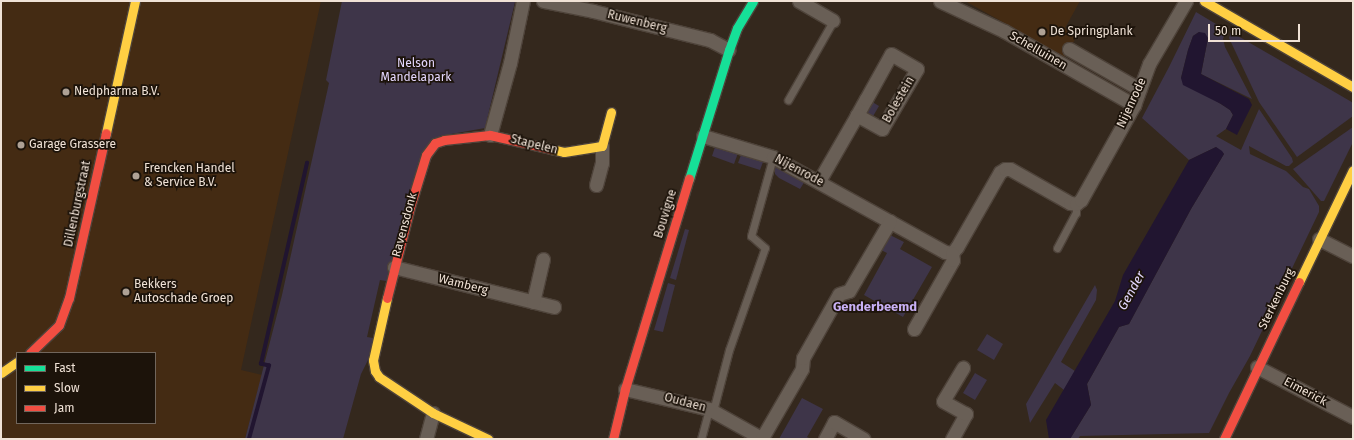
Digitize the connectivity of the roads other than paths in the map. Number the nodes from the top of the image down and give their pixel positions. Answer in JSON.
{"nodes":[{"id":1,"x":135,"y":1,"type":"edge"},
{"id":2,"x":523,"y":1,"type":"edge"},
{"id":3,"x":543,"y":1,"type":"edge"},
{"id":4,"x":753,"y":1,"type":"edge"},
{"id":5,"x":799,"y":1,"type":"edge"},
{"id":6,"x":940,"y":1,"type":"edge"},
{"id":7,"x":1186,"y":1,"type":"edge"},
{"id":8,"x":1204,"y":1,"type":"edge"},
{"id":9,"x":833,"y":21,"type":"joint"},
{"id":10,"x":1069,"y":49,"type":"dead end"},
{"id":11,"x":728,"y":50,"type":"junction"},
{"id":12,"x":1353,"y":87,"type":"edge"},
{"id":13,"x":1139,"y":89,"type":"junction"},
{"id":14,"x":788,"y":100,"type":"dead end"},
{"id":15,"x":1134,"y":105,"type":"junction"},
{"id":16,"x":611,"y":112,"type":"dead end"},
{"id":17,"x":857,"y":115,"type":"junction"},
{"id":18,"x":490,"y":136,"type":"junction"},
{"id":19,"x":703,"y":136,"type":"junction"},
{"id":20,"x":602,"y":146,"type":"junction"},
{"id":21,"x":773,"y":157,"type":"junction"},
{"id":22,"x":1353,"y":170,"type":"edge"},
{"id":23,"x":819,"y":181,"type":"junction"},
{"id":24,"x":596,"y":185,"type":"dead end"},
{"id":25,"x":1076,"y":204,"type":"junction"},
{"id":26,"x":890,"y":221,"type":"junction"},
{"id":27,"x":1319,"y":239,"type":"junction"},
{"id":28,"x":1057,"y":248,"type":"dead end"},
{"id":29,"x":952,"y":253,"type":"junction"},
{"id":30,"x":1353,"y":256,"type":"edge"},
{"id":31,"x":543,"y":259,"type":"dead end"},
{"id":32,"x":394,"y":267,"type":"junction"},
{"id":33,"x":533,"y":302,"type":"junction"},
{"id":34,"x":554,"y":307,"type":"dead end"},
{"id":35,"x":914,"y":329,"type":"dead end"},
{"id":36,"x":31,"y":352,"type":"edge"},
{"id":37,"x":16,"y":363,"type":"edge"},
{"id":38,"x":1257,"y":367,"type":"junction"},
{"id":39,"x":963,"y":368,"type":"dead end"},
{"id":40,"x":1,"y":373,"type":"edge"},
{"id":41,"x":625,"y":389,"type":"junction"},
{"id":42,"x":711,"y":410,"type":"junction"},
{"id":43,"x":433,"y":413,"type":"junction"},
{"id":44,"x":1353,"y":417,"type":"edge"},
{"id":45,"x":426,"y":439,"type":"edge"},
{"id":46,"x":488,"y":439,"type":"edge"},
{"id":47,"x":613,"y":439,"type":"edge"},
{"id":48,"x":701,"y":439,"type":"edge"},
{"id":49,"x":763,"y":439,"type":"edge"},
{"id":50,"x":825,"y":439,"type":"edge"},
{"id":51,"x":863,"y":439,"type":"edge"},
{"id":52,"x":952,"y":439,"type":"edge"},
{"id":53,"x":1224,"y":439,"type":"edge"}],
"edges":[{"from":1,"to":36,"type":"street","name":"Dillenburgstraat"},
{"from":2,"to":18,"type":"street"},
{"from":3,"to":11,"type":"street","name":"Ruwenberg"},
{"from":4,"to":11,"type":"street","name":"Bouvigne"},
{"from":5,"to":9,"type":"street"},
{"from":6,"to":15,"type":"street","name":"Schelluinen"},
{"from":7,"to":13,"type":"street","name":"Nijenrode"},
{"from":8,"to":12,"type":"street"},
{"from":9,"to":14,"type":"lane"},
{"from":10,"to":13,"type":"street","name":"Schelluinen"},
{"from":11,"to":19,"type":"street","name":"Bouvigne"},
{"from":13,"to":15,"type":"street","name":"Nijenrode"},
{"from":15,"to":25,"type":"street","name":"Nijenrode"},
{"from":16,"to":20,"type":"street"},
{"from":17,"to":17,"type":"street","name":"Bolestein"},
{"from":17,"to":23,"type":"street","name":"Bolestein"},
{"from":18,"to":20,"type":"street","name":"Stapelen"},
{"from":18,"to":32,"type":"street","name":"Ravensdonk"},
{"from":19,"to":21,"type":"street","name":"Nijenrode"},
{"from":19,"to":41,"type":"street","name":"Bouvigne"},
{"from":20,"to":24,"type":"street"},
{"from":21,"to":23,"type":"street","name":"Nijenrode"},
{"from":21,"to":42,"type":"lane"},
{"from":22,"to":27,"type":"street","name":"Sterkenburg"},
{"from":23,"to":26,"type":"street","name":"Nijenrode"},
{"from":25,"to":28,"type":"lane","name":"Nijenrode"},
{"from":25,"to":29,"type":"street"},
{"from":26,"to":29,"type":"street","name":"Nijenrode"},
{"from":26,"to":49,"type":"street","name":"Oudaen"},
{"from":27,"to":30,"type":"street"},
{"from":27,"to":38,"type":"street","name":"Sterkenburg"},
{"from":29,"to":35,"type":"street"},
{"from":31,"to":33,"type":"street"},
{"from":32,"to":33,"type":"street","name":"Wamberg"},
{"from":32,"to":43,"type":"street","name":"Ravensdonk"},
{"from":33,"to":34,"type":"street","name":"Wamberg"},
{"from":37,"to":40,"type":"street"},
{"from":38,"to":44,"type":"street","name":"Eimerick"},
{"from":38,"to":53,"type":"street","name":"Sterkenburg"},
{"from":39,"to":52,"type":"street"},
{"from":41,"to":42,"type":"street","name":"Oudaen"},
{"from":41,"to":47,"type":"street","name":"Bouvigne"},
{"from":42,"to":48,"type":"lane"},
{"from":42,"to":49,"type":"street","name":"Oudaen"},
{"from":43,"to":45,"type":"street"},
{"from":43,"to":46,"type":"street","name":"Ravensdonk"},
{"from":50,"to":51,"type":"street"}]}
